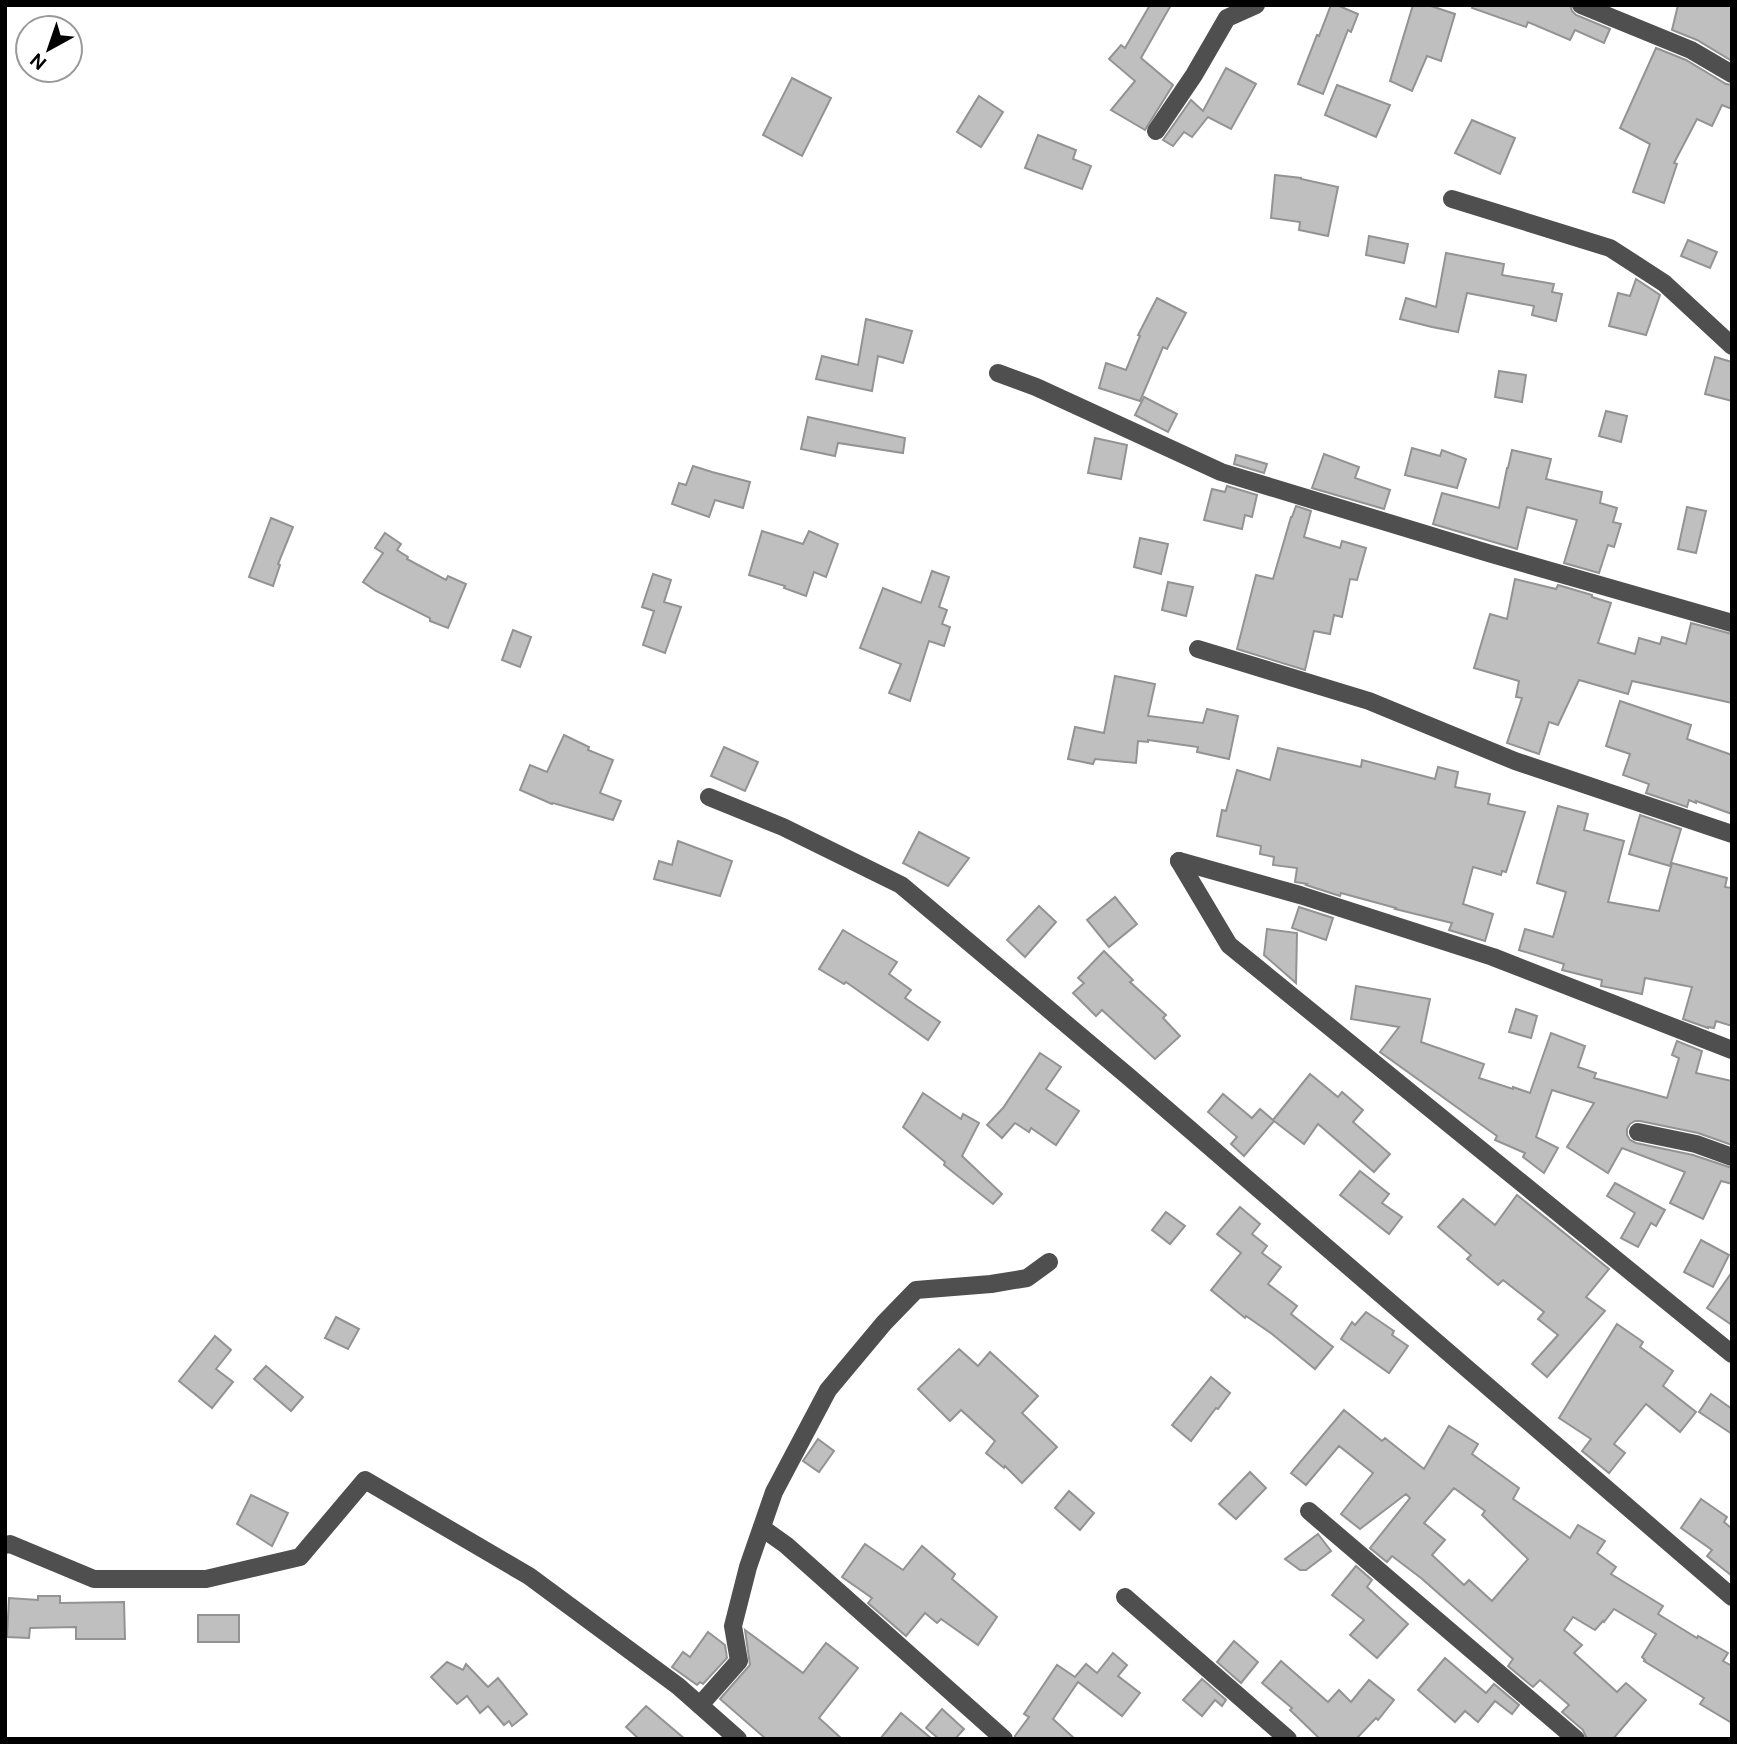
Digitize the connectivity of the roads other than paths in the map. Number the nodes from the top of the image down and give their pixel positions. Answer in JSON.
{"nodes":[{"id":1,"x":1256,"y":5,"type":"edge"},
{"id":2,"x":1581,"y":5,"type":"edge"},
{"id":3,"x":1732,"y":74,"type":"edge"},
{"id":4,"x":1156,"y":131,"type":"dead end"},
{"id":5,"x":1452,"y":198,"type":"dead end"},
{"id":6,"x":1732,"y":346,"type":"edge"},
{"id":7,"x":998,"y":373,"type":"dead end"},
{"id":8,"x":1732,"y":623,"type":"edge"},
{"id":9,"x":1198,"y":649,"type":"dead end"},
{"id":10,"x":709,"y":797,"type":"dead end"},
{"id":11,"x":1732,"y":834,"type":"edge"},
{"id":12,"x":1732,"y":1050,"type":"edge"},
{"id":13,"x":1638,"y":1132,"type":"dead end"},
{"id":14,"x":1732,"y":1157,"type":"edge"},
{"id":15,"x":1049,"y":1262,"type":"dead end"},
{"id":16,"x":1732,"y":1354,"type":"edge"},
{"id":17,"x":1309,"y":1511,"type":"dead end"},
{"id":18,"x":762,"y":1528,"type":"junction"},
{"id":19,"x":5,"y":1545,"type":"edge"},
{"id":20,"x":1125,"y":1597,"type":"dead end"},
{"id":21,"x":1732,"y":1597,"type":"edge"},
{"id":22,"x":700,"y":1705,"type":"junction"},
{"id":23,"x":738,"y":1739,"type":"edge"},
{"id":24,"x":1004,"y":1739,"type":"edge"},
{"id":25,"x":1288,"y":1739,"type":"edge"},
{"id":26,"x":1576,"y":1739,"type":"edge"}],
"edges":[{"from":1,"to":4,"type":"street"},
{"from":2,"to":3,"type":"street"},
{"from":5,"to":6,"type":"street"},
{"from":7,"to":8,"type":"street"},
{"from":9,"to":11,"type":"street"},
{"from":10,"to":21,"type":"street"},
{"from":12,"to":16,"type":"street"},
{"from":13,"to":14,"type":"street"},
{"from":15,"to":18,"type":"street"},
{"from":17,"to":26,"type":"street"},
{"from":18,"to":22,"type":"street"},
{"from":18,"to":24,"type":"street"},
{"from":19,"to":22,"type":"street"},
{"from":20,"to":25,"type":"street"},
{"from":22,"to":23,"type":"street"}]}
